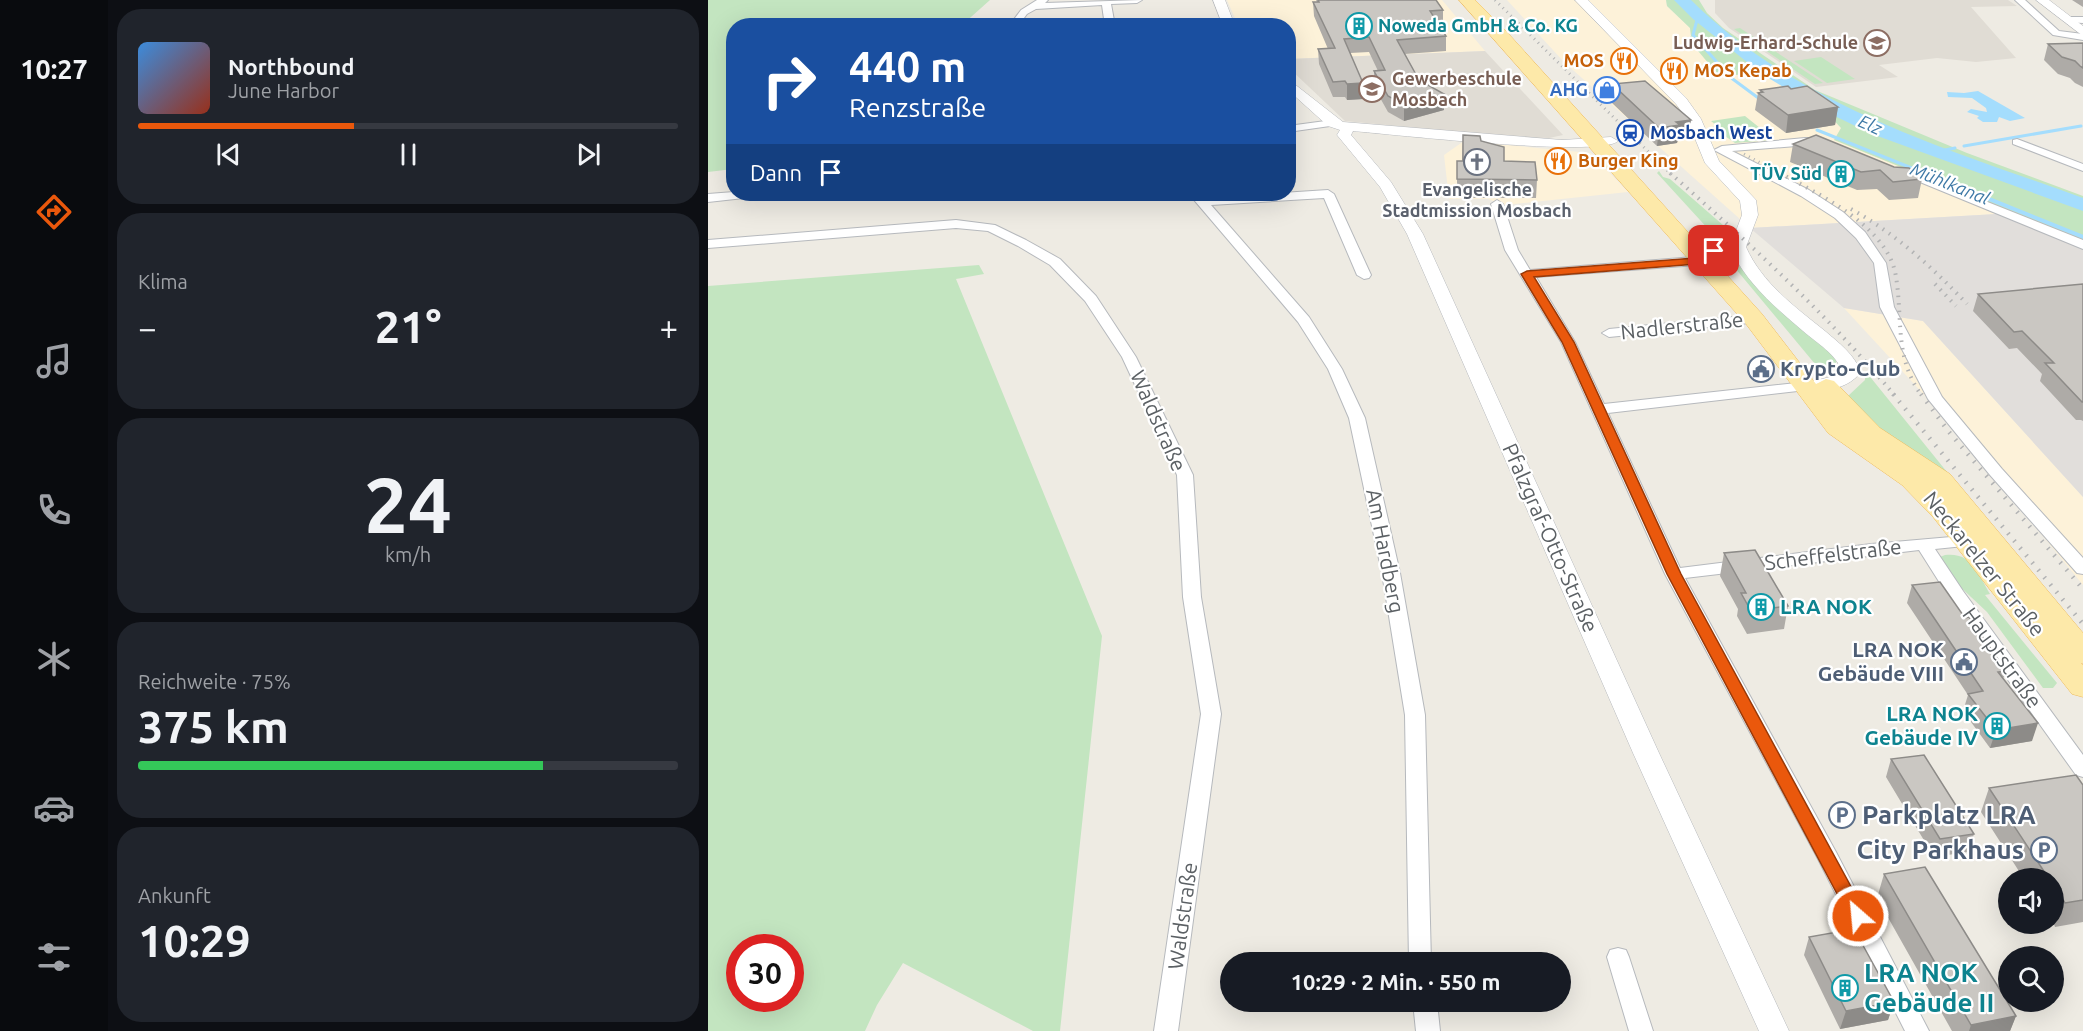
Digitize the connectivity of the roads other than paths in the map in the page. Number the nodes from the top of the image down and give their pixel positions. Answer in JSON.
{"nodes":[{"id":1,"x":1044,"y":0,"type":"edge"},
{"id":2,"x":1137,"y":0,"type":"edge"},
{"id":3,"x":1219,"y":0,"type":"edge"},
{"id":4,"x":1467,"y":0,"type":"edge"},
{"id":5,"x":1581,"y":0,"type":"edge"},
{"id":6,"x":2020,"y":0,"type":"edge"},
{"id":7,"x":2042,"y":0,"type":"edge"},
{"id":8,"x":1106,"y":2,"type":"junction"},
{"id":9,"x":1034,"y":6,"type":"junction"},
{"id":10,"x":1019,"y":18,"type":"edge"},
{"id":11,"x":1109,"y":18,"type":"edge"},
{"id":12,"x":1226,"y":18,"type":"edge"},
{"id":13,"x":2069,"y":20,"type":"junction"},
{"id":14,"x":2083,"y":20,"type":"edge"},
{"id":15,"x":2083,"y":32,"type":"edge"},
{"id":16,"x":2083,"y":37,"type":"edge"},
{"id":17,"x":1296,"y":89,"type":"edge"},
{"id":18,"x":1341,"y":125,"type":"junction"},
{"id":19,"x":1296,"y":128,"type":"edge"},
{"id":20,"x":1603,"y":142,"type":"junction"},
{"id":21,"x":2017,"y":142,"type":"dead end"},
{"id":22,"x":1835,"y":144,"type":"edge"},
{"id":23,"x":1713,"y":150,"type":"junction"},
{"id":24,"x":1892,"y":167,"type":"edge"},
{"id":25,"x":2083,"y":168,"type":"edge"},
{"id":26,"x":1296,"y":195,"type":"edge"},
{"id":27,"x":726,"y":196,"type":"edge"},
{"id":28,"x":708,"y":198,"type":"edge"},
{"id":29,"x":1201,"y":201,"type":"edge"},
{"id":30,"x":1497,"y":204,"type":"dead end"},
{"id":31,"x":708,"y":244,"type":"edge"},
{"id":32,"x":2083,"y":246,"type":"edge"},
{"id":33,"x":1708,"y":255,"type":"junction"},
{"id":34,"x":1527,"y":274,"type":"junction"},
{"id":35,"x":1364,"y":275,"type":"dead end"},
{"id":36,"x":1754,"y":318,"type":"junction"},
{"id":37,"x":1609,"y":333,"type":"dead end"},
{"id":38,"x":1802,"y":386,"type":"junction"},
{"id":39,"x":1600,"y":409,"type":"junction"},
{"id":40,"x":1978,"y":540,"type":"junction"},
{"id":41,"x":1924,"y":544,"type":"junction"},
{"id":42,"x":2083,"y":569,"type":"edge"},
{"id":43,"x":1674,"y":574,"type":"junction"},
{"id":44,"x":2083,"y":653,"type":"edge"},
{"id":45,"x":2083,"y":686,"type":"edge"},
{"id":46,"x":2083,"y":770,"type":"edge"},
{"id":47,"x":1420,"y":952,"type":"edge"},
{"id":48,"x":1618,"y":957,"type":"dead end"},
{"id":49,"x":1426,"y":1012,"type":"edge"},
{"id":50,"x":1166,"y":1031,"type":"edge"},
{"id":51,"x":1428,"y":1031,"type":"edge"},
{"id":52,"x":1641,"y":1031,"type":"edge"},
{"id":53,"x":1774,"y":1031,"type":"edge"},
{"id":54,"x":1917,"y":1031,"type":"edge"}],
"edges":[{"from":1,"to":9,"type":"street"},
{"from":2,"to":8,"type":"street"},
{"from":3,"to":12,"type":"street"},
{"from":4,"to":20,"type":"main road"},
{"from":5,"to":23,"type":"street"},
{"from":6,"to":16,"type":"street"},
{"from":7,"to":13,"type":"street"},
{"from":8,"to":9,"type":"street"},
{"from":8,"to":11,"type":"street"},
{"from":9,"to":10,"type":"street"},
{"from":13,"to":14,"type":"street"},
{"from":13,"to":15,"type":"street"},
{"from":17,"to":18,"type":"street","name":"Pfalzgraf-Otto-Straße"},
{"from":18,"to":19,"type":"street"},
{"from":18,"to":20,"type":"street"},
{"from":18,"to":53,"type":"street","name":"Pfalzgraf-Otto-Straße"},
{"from":20,"to":33,"type":"main road"},
{"from":21,"to":25,"type":"street"},
{"from":22,"to":23,"type":"street"},
{"from":23,"to":38,"type":"street"},
{"from":23,"to":42,"type":"street"},
{"from":24,"to":32,"type":"street"},
{"from":26,"to":35,"type":"street"},
{"from":27,"to":28,"type":"street"},
{"from":29,"to":47,"type":"street","name":"Am Hardberg"},
{"from":30,"to":34,"type":"street"},
{"from":31,"to":50,"type":"street","name":"Waldstraße"},
{"from":33,"to":34,"type":"street"},
{"from":33,"to":36,"type":"main road"},
{"from":33,"to":38,"type":"main road"},
{"from":34,"to":39,"type":"street"},
{"from":36,"to":37,"type":"street","name":"Nadlerstraße"},
{"from":36,"to":38,"type":"main road"},
{"from":38,"to":39,"type":"street"},
{"from":38,"to":40,"type":"main road"},
{"from":39,"to":43,"type":"street"},
{"from":40,"to":41,"type":"street","name":"Scheffelstraße"},
{"from":40,"to":44,"type":"main road"},
{"from":40,"to":45,"type":"main road","name":"Neckarelzer Straße"},
{"from":41,"to":43,"type":"street","name":"Scheffelstraße"},
{"from":41,"to":46,"type":"street","name":"Hauptstraße"},
{"from":43,"to":54,"type":"street"},
{"from":48,"to":52,"type":"street"},
{"from":49,"to":51,"type":"street"}]}
